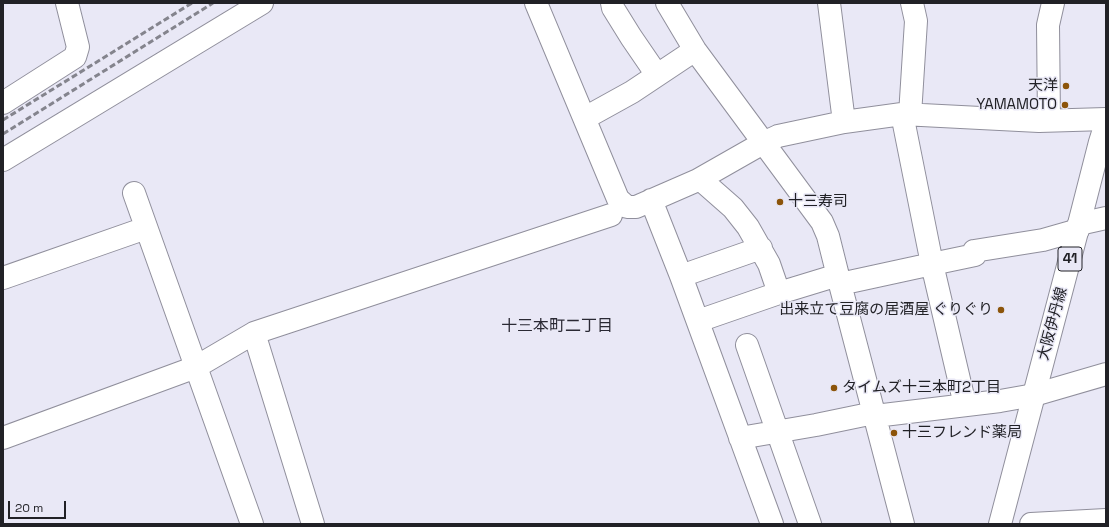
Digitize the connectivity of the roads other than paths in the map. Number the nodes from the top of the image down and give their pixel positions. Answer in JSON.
{"nodes":[{"id":1,"x":67,"y":3,"type":"edge"},
{"id":2,"x":262,"y":3,"type":"edge"},
{"id":3,"x":536,"y":3,"type":"edge"},
{"id":4,"x":612,"y":3,"type":"edge"},
{"id":5,"x":667,"y":3,"type":"edge"},
{"id":6,"x":829,"y":3,"type":"edge"},
{"id":7,"x":912,"y":3,"type":"edge"},
{"id":8,"x":1053,"y":3,"type":"edge"},
{"id":9,"x":695,"y":50,"type":"junction"},
{"id":10,"x":657,"y":75,"type":"junction"},
{"id":11,"x":3,"y":102,"type":"edge"},
{"id":12,"x":906,"y":115,"type":"junction"},
{"id":13,"x":585,"y":118,"type":"junction"},
{"id":14,"x":1106,"y":119,"type":"edge"},
{"id":15,"x":1049,"y":120,"type":"junction"},
{"id":16,"x":844,"y":122,"type":"junction"},
{"id":17,"x":1106,"y":123,"type":"edge"},
{"id":18,"x":763,"y":143,"type":"junction"},
{"id":19,"x":3,"y":160,"type":"edge"},
{"id":20,"x":700,"y":178,"type":"junction"},
{"id":21,"x":134,"y":193,"type":"dead end"},
{"id":22,"x":651,"y":200,"type":"junction"},
{"id":23,"x":611,"y":214,"type":"dead end"},
{"id":24,"x":1106,"y":218,"type":"edge"},
{"id":25,"x":1079,"y":227,"type":"junction"},
{"id":26,"x":146,"y":228,"type":"junction"},
{"id":27,"x":761,"y":248,"type":"junction"},
{"id":28,"x":932,"y":264,"type":"junction"},
{"id":29,"x":681,"y":276,"type":"junction"},
{"id":30,"x":3,"y":278,"type":"edge"},
{"id":31,"x":839,"y":280,"type":"junction"},
{"id":32,"x":779,"y":293,"type":"junction"},
{"id":33,"x":698,"y":321,"type":"junction"},
{"id":34,"x":254,"y":333,"type":"junction"},
{"id":35,"x":747,"y":345,"type":"dead end"},
{"id":36,"x":196,"y":367,"type":"junction"},
{"id":37,"x":1106,"y":374,"type":"edge"},
{"id":38,"x":1034,"y":395,"type":"junction"},
{"id":39,"x":965,"y":405,"type":"junction"},
{"id":40,"x":874,"y":414,"type":"junction"},
{"id":41,"x":778,"y":431,"type":"junction"},
{"id":42,"x":3,"y":438,"type":"edge"},
{"id":43,"x":740,"y":438,"type":"junction"},
{"id":44,"x":1106,"y":520,"type":"edge"},
{"id":45,"x":252,"y":524,"type":"edge"},
{"id":46,"x":313,"y":524,"type":"edge"},
{"id":47,"x":772,"y":524,"type":"edge"},
{"id":48,"x":810,"y":524,"type":"edge"},
{"id":49,"x":904,"y":524,"type":"edge"},
{"id":50,"x":1000,"y":524,"type":"edge"},
{"id":51,"x":1031,"y":524,"type":"edge"}],
"edges":[{"from":1,"to":11,"type":"street"},
{"from":2,"to":19,"type":"street"},
{"from":3,"to":13,"type":"street"},
{"from":4,"to":10,"type":"street"},
{"from":5,"to":9,"type":"street"},
{"from":6,"to":16,"type":"street"},
{"from":7,"to":12,"type":"street"},
{"from":8,"to":15,"type":"street"},
{"from":9,"to":10,"type":"street"},
{"from":9,"to":18,"type":"street"},
{"from":10,"to":13,"type":"street"},
{"from":12,"to":15,"type":"street"},
{"from":12,"to":16,"type":"street"},
{"from":12,"to":28,"type":"street"},
{"from":13,"to":22,"type":"street"},
{"from":14,"to":15,"type":"street"},
{"from":16,"to":18,"type":"street"},
{"from":17,"to":25,"type":"street","name":"大阪伊丹線","number":"41"},
{"from":18,"to":20,"type":"street"},
{"from":18,"to":31,"type":"street"},
{"from":20,"to":22,"type":"street"},
{"from":20,"to":27,"type":"street"},
{"from":21,"to":26,"type":"street"},
{"from":22,"to":29,"type":"street"},
{"from":23,"to":34,"type":"street"},
{"from":24,"to":25,"type":"street"},
{"from":25,"to":28,"type":"street"},
{"from":25,"to":38,"type":"street","name":"大阪伊丹線","number":"41"},
{"from":26,"to":30,"type":"street"},
{"from":26,"to":36,"type":"street"},
{"from":27,"to":29,"type":"street"},
{"from":27,"to":32,"type":"street"},
{"from":28,"to":31,"type":"street"},
{"from":28,"to":39,"type":"street"},
{"from":29,"to":33,"type":"street"},
{"from":31,"to":32,"type":"street"},
{"from":31,"to":40,"type":"street"},
{"from":32,"to":33,"type":"street"},
{"from":33,"to":43,"type":"street"},
{"from":34,"to":36,"type":"street"},
{"from":34,"to":46,"type":"street"},
{"from":35,"to":41,"type":"street"},
{"from":36,"to":42,"type":"street"},
{"from":36,"to":45,"type":"street"},
{"from":37,"to":38,"type":"street"},
{"from":38,"to":39,"type":"street"},
{"from":38,"to":50,"type":"street","name":"大阪伊丹線","number":"41"},
{"from":39,"to":40,"type":"street"},
{"from":40,"to":41,"type":"street"},
{"from":40,"to":49,"type":"street"},
{"from":41,"to":43,"type":"street"},
{"from":41,"to":48,"type":"street"},
{"from":43,"to":47,"type":"street"},
{"from":44,"to":51,"type":"street"}]}
